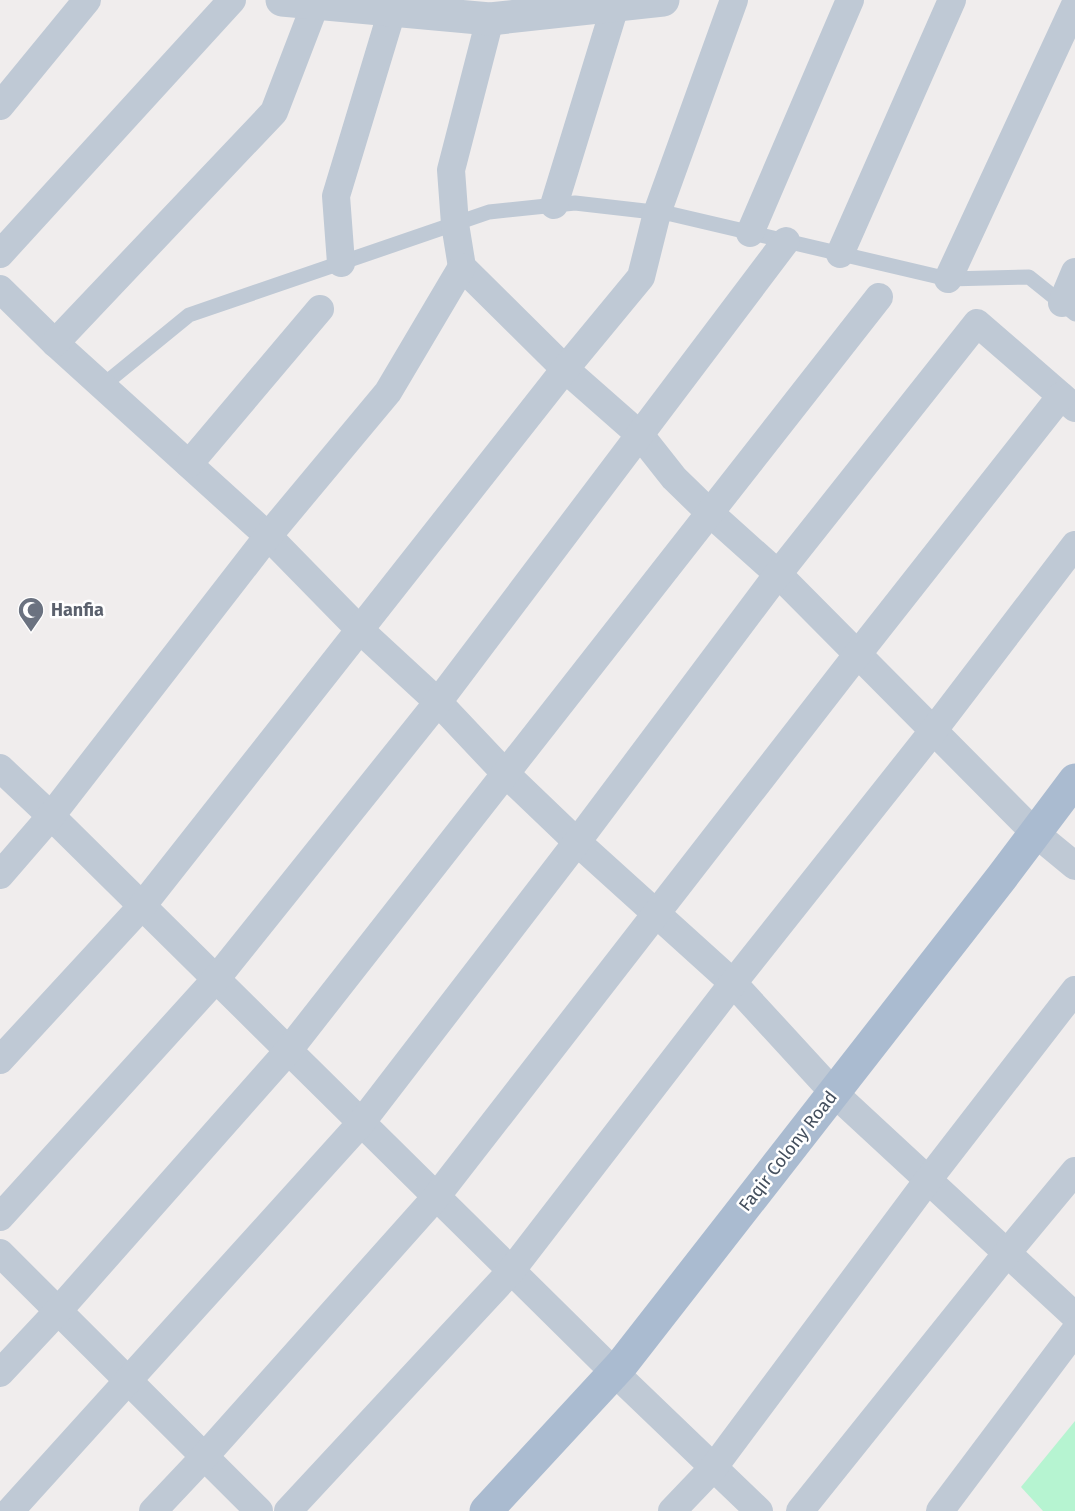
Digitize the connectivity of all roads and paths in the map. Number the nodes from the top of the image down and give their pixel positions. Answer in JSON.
{"nodes":[{"id":1,"x":87,"y":0,"type":"edge"},
{"id":2,"x":232,"y":0,"type":"edge"},
{"id":3,"x":282,"y":0,"type":"edge"},
{"id":4,"x":663,"y":0,"type":"edge"},
{"id":5,"x":734,"y":0,"type":"edge"},
{"id":6,"x":850,"y":0,"type":"edge"},
{"id":7,"x":952,"y":0,"type":"edge"},
{"id":8,"x":317,"y":2,"type":"edge"},
{"id":9,"x":615,"y":3,"type":"edge"},
{"id":10,"x":1075,"y":5,"type":"edge"},
{"id":11,"x":429,"y":7,"type":"edge"},
{"id":12,"x":527,"y":8,"type":"edge"},
{"id":13,"x":392,"y":10,"type":"junction"},
{"id":14,"x":490,"y":19,"type":"junction"},
{"id":15,"x":0,"y":106,"type":"edge"},
{"id":16,"x":554,"y":205,"type":"junction"},
{"id":17,"x":657,"y":213,"type":"junction"},
{"id":18,"x":455,"y":224,"type":"junction"},
{"id":19,"x":750,"y":233,"type":"junction"},
{"id":20,"x":786,"y":241,"type":"junction"},
{"id":21,"x":0,"y":254,"type":"edge"},
{"id":22,"x":840,"y":254,"type":"junction"},
{"id":23,"x":341,"y":263,"type":"junction"},
{"id":24,"x":462,"y":267,"type":"junction"},
{"id":25,"x":1075,"y":272,"type":"edge"},
{"id":26,"x":948,"y":279,"type":"junction"},
{"id":27,"x":0,"y":289,"type":"edge"},
{"id":28,"x":879,"y":297,"type":"dead end"},
{"id":29,"x":321,"y":309,"type":"dead end"},
{"id":30,"x":1068,"y":309,"type":"edge"},
{"id":31,"x":55,"y":343,"type":"junction"},
{"id":32,"x":565,"y":369,"type":"junction"},
{"id":33,"x":102,"y":386,"type":"junction"},
{"id":34,"x":1068,"y":402,"type":"edge"},
{"id":35,"x":640,"y":435,"type":"junction"},
{"id":36,"x":189,"y":464,"type":"junction"},
{"id":37,"x":710,"y":513,"type":"junction"},
{"id":38,"x":268,"y":536,"type":"junction"},
{"id":39,"x":1075,"y":545,"type":"edge"},
{"id":40,"x":778,"y":574,"type":"junction"},
{"id":41,"x":360,"y":630,"type":"junction"},
{"id":42,"x":857,"y":655,"type":"junction"},
{"id":43,"x":438,"y":702,"type":"junction"},
{"id":44,"x":933,"y":731,"type":"junction"},
{"id":45,"x":0,"y":768,"type":"edge"},
{"id":46,"x":505,"y":773,"type":"junction"},
{"id":47,"x":1075,"y":780,"type":"edge"},
{"id":48,"x":51,"y":816,"type":"junction"},
{"id":49,"x":1035,"y":833,"type":"junction"},
{"id":50,"x":577,"y":842,"type":"junction"},
{"id":51,"x":1075,"y":866,"type":"edge"},
{"id":52,"x":0,"y":875,"type":"edge"},
{"id":53,"x":142,"y":906,"type":"junction"},
{"id":54,"x":656,"y":913,"type":"junction"},
{"id":55,"x":216,"y":979,"type":"junction"},
{"id":56,"x":733,"y":983,"type":"junction"},
{"id":57,"x":1075,"y":990,"type":"edge"},
{"id":58,"x":288,"y":1051,"type":"junction"},
{"id":59,"x":0,"y":1060,"type":"edge"},
{"id":60,"x":834,"y":1093,"type":"junction"},
{"id":61,"x":361,"y":1123,"type":"junction"},
{"id":62,"x":1075,"y":1171,"type":"edge"},
{"id":63,"x":928,"y":1180,"type":"junction"},
{"id":64,"x":436,"y":1197,"type":"junction"},
{"id":65,"x":0,"y":1217,"type":"edge"},
{"id":66,"x":0,"y":1253,"type":"edge"},
{"id":67,"x":1007,"y":1253,"type":"junction"},
{"id":68,"x":512,"y":1271,"type":"junction"},
{"id":69,"x":58,"y":1311,"type":"junction"},
{"id":70,"x":1075,"y":1316,"type":"edge"},
{"id":71,"x":1075,"y":1331,"type":"edge"},
{"id":72,"x":614,"y":1372,"type":"junction"},
{"id":73,"x":0,"y":1373,"type":"edge"},
{"id":74,"x":128,"y":1381,"type":"junction"},
{"id":75,"x":204,"y":1457,"type":"junction"},
{"id":76,"x":714,"y":1467,"type":"junction"},
{"id":77,"x":10,"y":1511,"type":"edge"},
{"id":78,"x":153,"y":1511,"type":"edge"},
{"id":79,"x":259,"y":1511,"type":"edge"},
{"id":80,"x":288,"y":1511,"type":"edge"},
{"id":81,"x":486,"y":1511,"type":"edge"},
{"id":82,"x":672,"y":1511,"type":"edge"},
{"id":83,"x":759,"y":1511,"type":"edge"},
{"id":84,"x":800,"y":1511,"type":"edge"},
{"id":85,"x":940,"y":1511,"type":"edge"}],
"edges":[{"from":1,"to":15,"type":"street"},
{"from":2,"to":21,"type":"street"},
{"from":3,"to":8,"type":"street"},
{"from":4,"to":9,"type":"street"},
{"from":5,"to":17,"type":"street"},
{"from":6,"to":19,"type":"street"},
{"from":7,"to":22,"type":"street"},
{"from":8,"to":13,"type":"street"},
{"from":8,"to":31,"type":"street"},
{"from":9,"to":12,"type":"street"},
{"from":9,"to":16,"type":"street"},
{"from":10,"to":26,"type":"street"},
{"from":11,"to":13,"type":"street"},
{"from":11,"to":14,"type":"street"},
{"from":12,"to":14,"type":"street"},
{"from":13,"to":23,"type":"street"},
{"from":14,"to":18,"type":"street"},
{"from":16,"to":17,"type":"lane"},
{"from":16,"to":18,"type":"lane"},
{"from":17,"to":19,"type":"lane"},
{"from":17,"to":32,"type":"street"},
{"from":18,"to":23,"type":"lane"},
{"from":18,"to":24,"type":"street"},
{"from":19,"to":20,"type":"lane"},
{"from":20,"to":22,"type":"lane"},
{"from":20,"to":35,"type":"street"},
{"from":22,"to":26,"type":"lane"},
{"from":23,"to":33,"type":"lane"},
{"from":24,"to":32,"type":"street"},
{"from":24,"to":38,"type":"street"},
{"from":25,"to":30,"type":"street"},
{"from":26,"to":30,"type":"lane"},
{"from":27,"to":31,"type":"street"},
{"from":28,"to":37,"type":"street"},
{"from":29,"to":36,"type":"street"},
{"from":31,"to":33,"type":"street"},
{"from":32,"to":35,"type":"street"},
{"from":32,"to":41,"type":"street"},
{"from":33,"to":36,"type":"street"},
{"from":34,"to":40,"type":"street"},
{"from":34,"to":42,"type":"street"},
{"from":35,"to":37,"type":"street"},
{"from":35,"to":43,"type":"street"},
{"from":36,"to":38,"type":"street"},
{"from":37,"to":40,"type":"street"},
{"from":37,"to":46,"type":"street"},
{"from":38,"to":41,"type":"street"},
{"from":38,"to":48,"type":"street"},
{"from":39,"to":44,"type":"street"},
{"from":40,"to":42,"type":"street"},
{"from":40,"to":50,"type":"street"},
{"from":41,"to":43,"type":"street"},
{"from":41,"to":53,"type":"street"},
{"from":42,"to":44,"type":"street"},
{"from":42,"to":54,"type":"street"},
{"from":43,"to":46,"type":"street"},
{"from":43,"to":55,"type":"street"},
{"from":44,"to":49,"type":"street"},
{"from":44,"to":56,"type":"street"},
{"from":45,"to":48,"type":"street"},
{"from":46,"to":50,"type":"street"},
{"from":46,"to":58,"type":"street"},
{"from":47,"to":49,"type":"main road","name":"Faqir Colony Road"},
{"from":48,"to":52,"type":"street"},
{"from":48,"to":53,"type":"street"},
{"from":49,"to":51,"type":"street"},
{"from":49,"to":60,"type":"main road","name":"Faqir Colony Road"},
{"from":50,"to":54,"type":"street"},
{"from":50,"to":61,"type":"street"},
{"from":53,"to":55,"type":"street"},
{"from":53,"to":59,"type":"street"},
{"from":54,"to":56,"type":"street"},
{"from":54,"to":64,"type":"street"},
{"from":55,"to":58,"type":"street"},
{"from":55,"to":65,"type":"street"},
{"from":56,"to":60,"type":"street"},
{"from":56,"to":68,"type":"street"},
{"from":57,"to":63,"type":"street"},
{"from":58,"to":61,"type":"street"},
{"from":58,"to":69,"type":"street"},
{"from":60,"to":63,"type":"street"},
{"from":60,"to":72,"type":"main road","name":"Faqir Colony Road"},
{"from":61,"to":64,"type":"street"},
{"from":61,"to":74,"type":"street"},
{"from":62,"to":67,"type":"street"},
{"from":63,"to":67,"type":"street"},
{"from":63,"to":76,"type":"street"},
{"from":64,"to":68,"type":"street"},
{"from":64,"to":75,"type":"street"},
{"from":66,"to":69,"type":"street"},
{"from":67,"to":70,"type":"street"},
{"from":67,"to":84,"type":"street"},
{"from":68,"to":72,"type":"street"},
{"from":68,"to":80,"type":"street"},
{"from":69,"to":73,"type":"street"},
{"from":69,"to":74,"type":"street"},
{"from":71,"to":85,"type":"street"},
{"from":72,"to":76,"type":"street"},
{"from":72,"to":81,"type":"main road","name":"Faqir Colony Road"},
{"from":74,"to":75,"type":"street"},
{"from":74,"to":77,"type":"street"},
{"from":75,"to":78,"type":"street"},
{"from":75,"to":79,"type":"street"},
{"from":76,"to":82,"type":"street"},
{"from":76,"to":83,"type":"street"}]}
